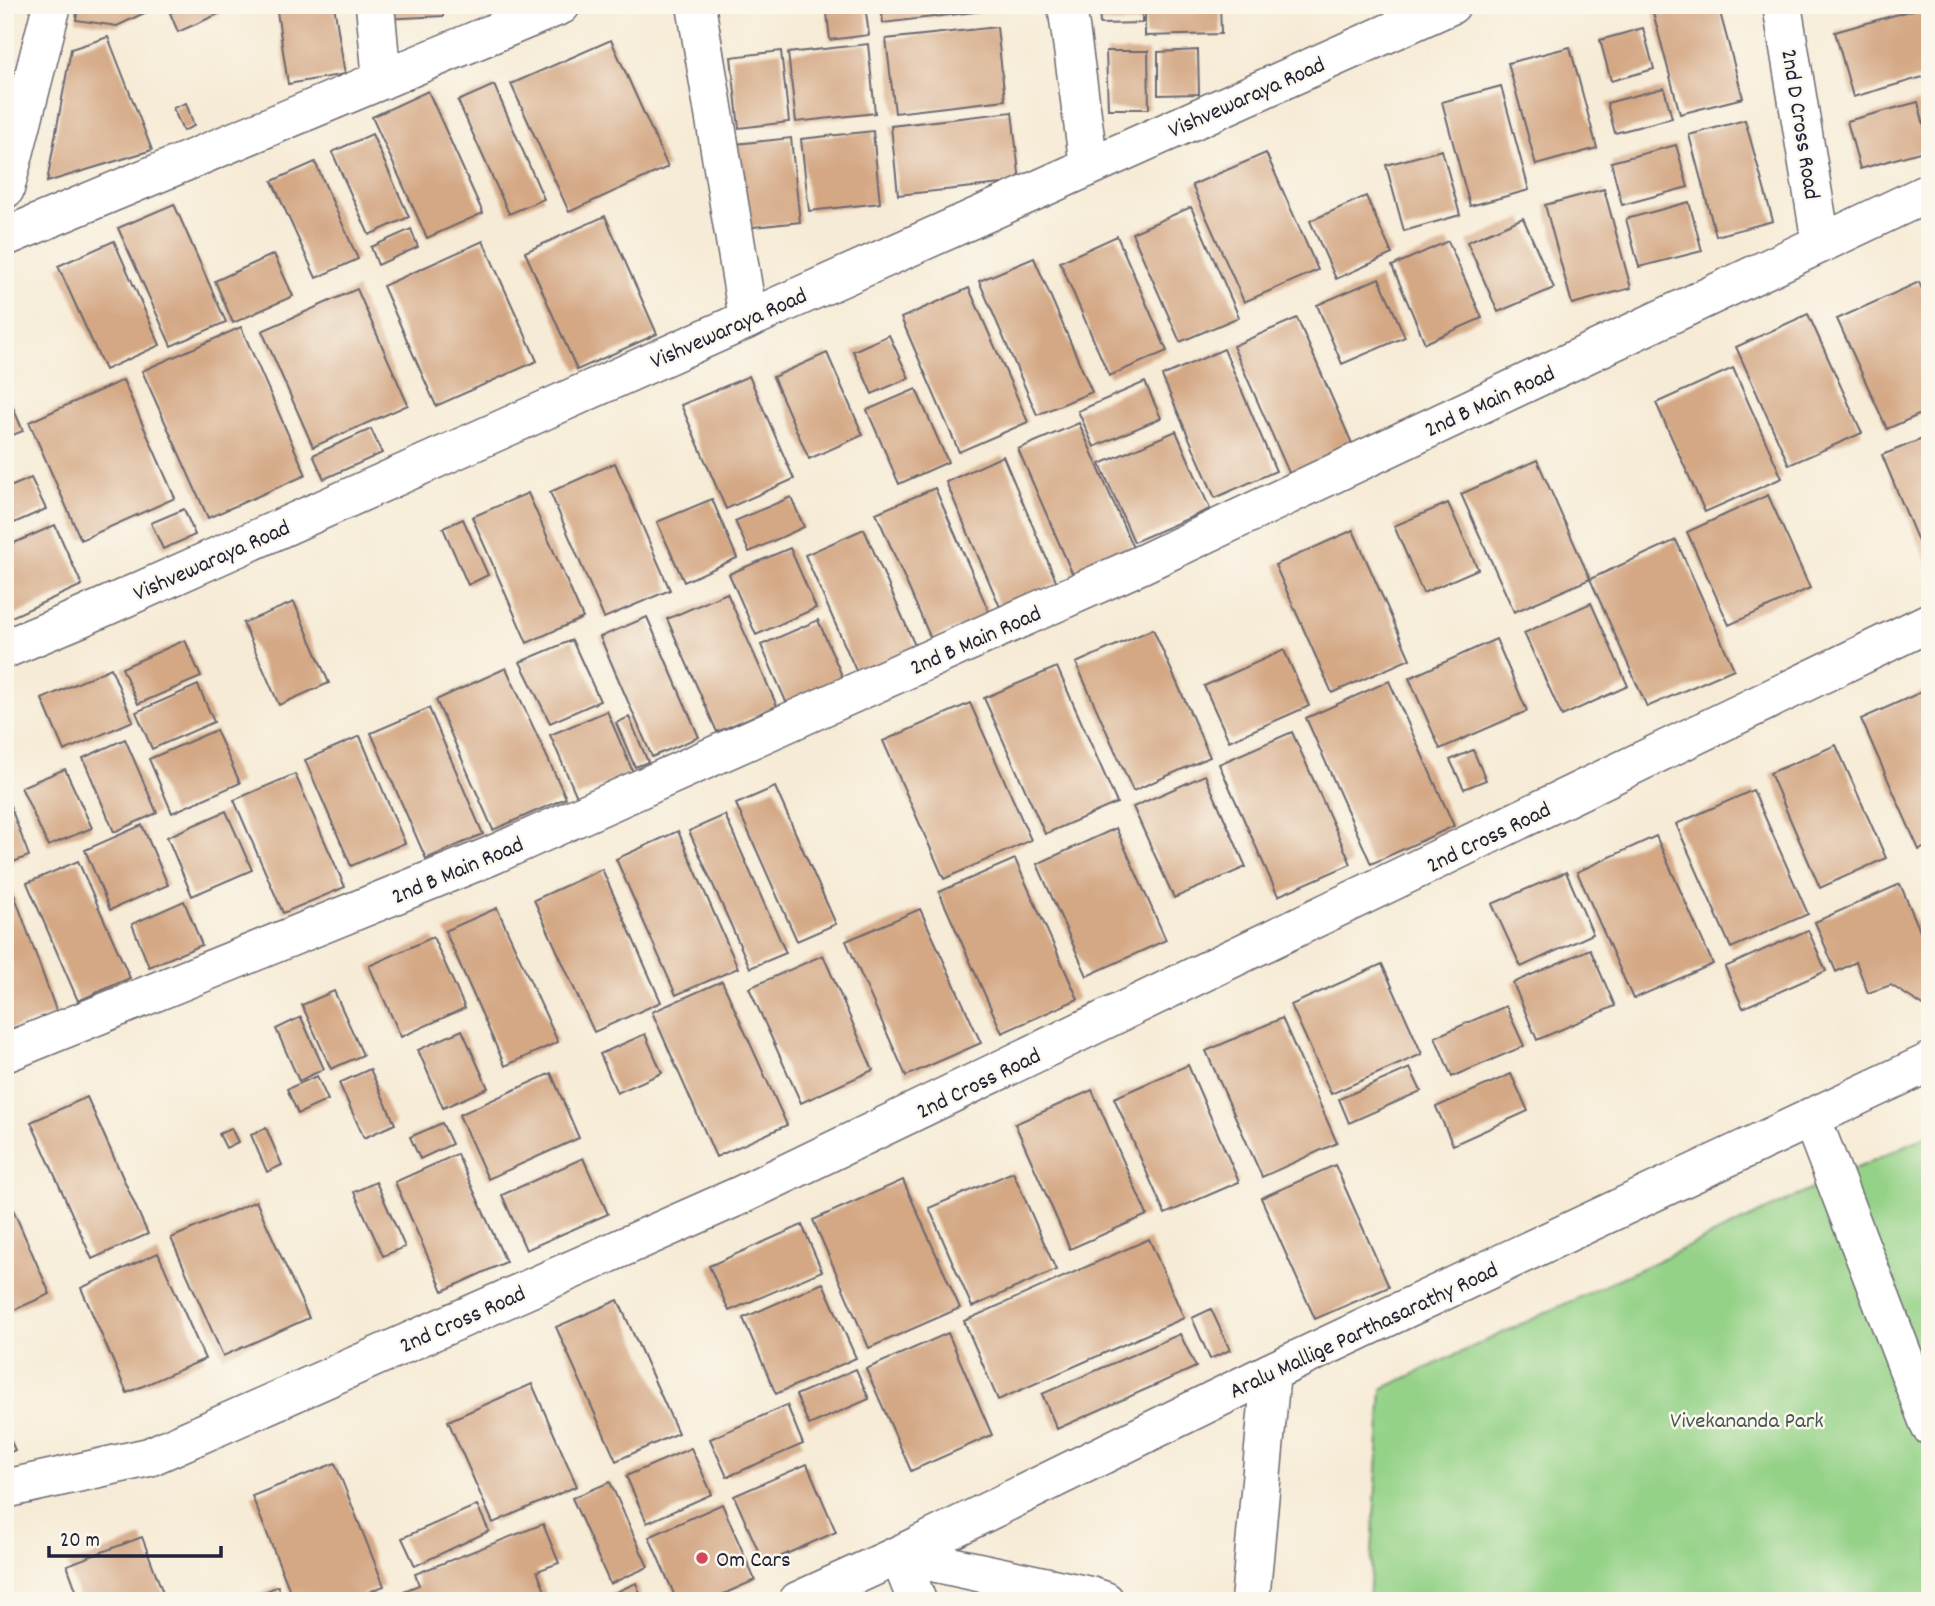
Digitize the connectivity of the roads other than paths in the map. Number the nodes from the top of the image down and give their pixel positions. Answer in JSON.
{"nodes":[{"id":1,"x":52,"y":5,"type":"edge"},
{"id":2,"x":375,"y":5,"type":"edge"},
{"id":3,"x":561,"y":5,"type":"edge"},
{"id":4,"x":696,"y":5,"type":"edge"},
{"id":5,"x":1067,"y":5,"type":"edge"},
{"id":6,"x":1782,"y":5,"type":"edge"},
{"id":7,"x":1435,"y":9,"type":"edge"},
{"id":8,"x":382,"y":80,"type":"junction"},
{"id":9,"x":1089,"y":166,"type":"junction"},
{"id":10,"x":5,"y":189,"type":"edge"},
{"id":11,"x":1930,"y":192,"type":"edge"},
{"id":12,"x":5,"y":237,"type":"edge"},
{"id":13,"x":1821,"y":243,"type":"junction"},
{"id":14,"x":748,"y":318,"type":"junction"},
{"id":15,"x":1930,"y":622,"type":"edge"},
{"id":16,"x":5,"y":649,"type":"edge"},
{"id":17,"x":5,"y":1053,"type":"edge"},
{"id":18,"x":1930,"y":1062,"type":"edge"},
{"id":19,"x":1811,"y":1117,"type":"junction"},
{"id":20,"x":1271,"y":1372,"type":"junction"},
{"id":21,"x":1930,"y":1426,"type":"edge"},
{"id":22,"x":5,"y":1489,"type":"edge"},
{"id":23,"x":899,"y":1555,"type":"junction"},
{"id":24,"x":798,"y":1601,"type":"edge"},
{"id":25,"x":917,"y":1601,"type":"edge"},
{"id":26,"x":1105,"y":1601,"type":"edge"},
{"id":27,"x":1250,"y":1601,"type":"edge"}],
"edges":[{"from":1,"to":10,"type":"street"},
{"from":2,"to":8,"type":"street"},
{"from":3,"to":8,"type":"street"},
{"from":4,"to":14,"type":"street"},
{"from":5,"to":9,"type":"street"},
{"from":6,"to":13,"type":"street","name":"2nd D Cross Road"},
{"from":7,"to":9,"type":"street","name":"Vishvewaraya Road"},
{"from":8,"to":12,"type":"street"},
{"from":9,"to":14,"type":"street","name":"Vishvewaraya Road"},
{"from":11,"to":13,"type":"street","name":"2nd B Main Road"},
{"from":13,"to":17,"type":"street","name":"2nd B Main Road"},
{"from":14,"to":16,"type":"street","name":"Vishvewaraya Road"},
{"from":15,"to":22,"type":"street","name":"2nd Cross Road"},
{"from":18,"to":19,"type":"street","name":"Aralu Mallige Parthasarathy Road"},
{"from":19,"to":20,"type":"street","name":"Aralu Mallige Parthasarathy Road"},
{"from":19,"to":21,"type":"street"},
{"from":20,"to":23,"type":"street","name":"Aralu Mallige Parthasarathy Road"},
{"from":20,"to":27,"type":"street"},
{"from":23,"to":24,"type":"street","name":"Aralu Mallige Parthasarathy Road"},
{"from":23,"to":25,"type":"street"},
{"from":23,"to":26,"type":"street"}]}
